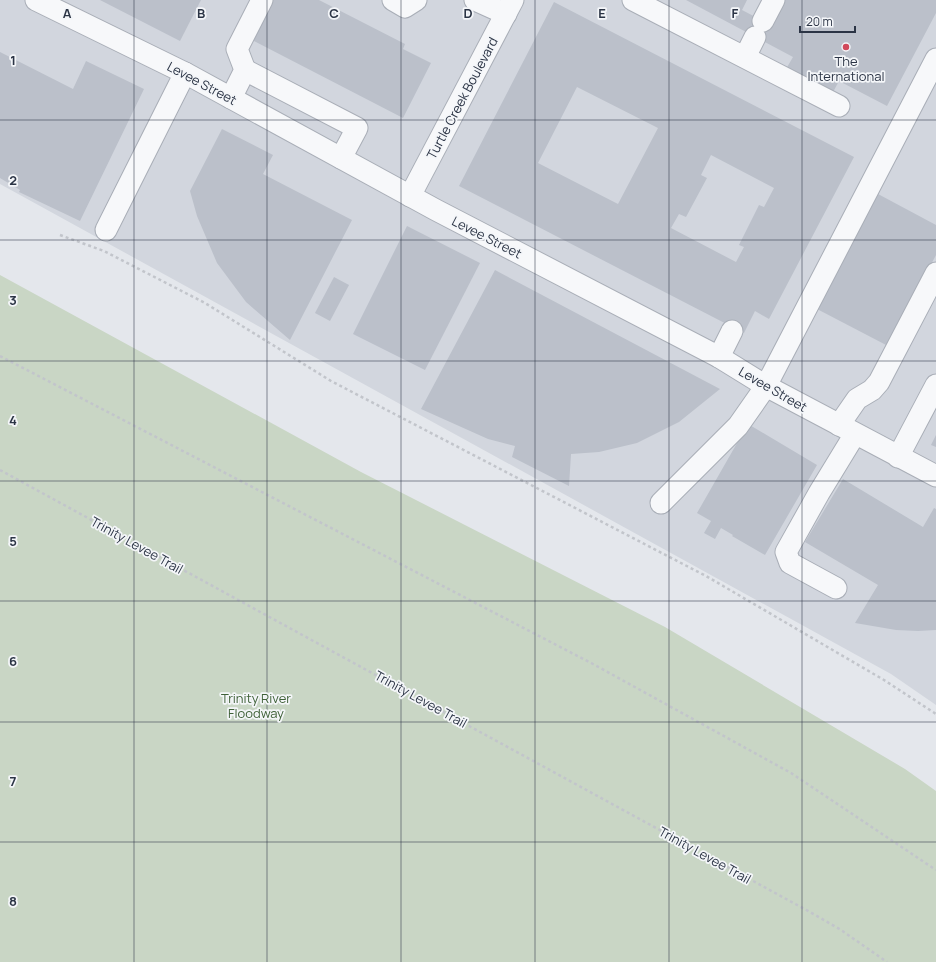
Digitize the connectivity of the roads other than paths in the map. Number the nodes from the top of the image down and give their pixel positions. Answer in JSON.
{"nodes":[{"id":1,"x":262,"y":0,"type":"edge"},
{"id":2,"x":392,"y":0,"type":"edge"},
{"id":3,"x":416,"y":0,"type":"edge"},
{"id":4,"x":475,"y":0,"type":"edge"},
{"id":5,"x":633,"y":0,"type":"edge"},
{"id":6,"x":774,"y":0,"type":"edge"},
{"id":7,"x":43,"y":2,"type":"edge"},
{"id":8,"x":510,"y":7,"type":"edge"},
{"id":9,"x":745,"y":57,"type":"junction"},
{"id":10,"x":936,"y":59,"type":"edge"},
{"id":11,"x":245,"y":70,"type":"junction"},
{"id":12,"x":185,"y":72,"type":"junction"},
{"id":13,"x":231,"y":98,"type":"junction"},
{"id":14,"x":839,"y":106,"type":"dead end"},
{"id":15,"x":342,"y":158,"type":"junction"},
{"id":16,"x":410,"y":196,"type":"junction"},
{"id":17,"x":106,"y":230,"type":"dead end"},
{"id":18,"x":936,"y":273,"type":"edge"},
{"id":19,"x":732,"y":331,"type":"dead end"},
{"id":20,"x":719,"y":357,"type":"junction"},
{"id":21,"x":936,"y":385,"type":"edge"},
{"id":22,"x":766,"y":386,"type":"junction"},
{"id":23,"x":847,"y":430,"type":"junction"},
{"id":24,"x":898,"y":457,"type":"junction"},
{"id":25,"x":936,"y":476,"type":"edge"},
{"id":26,"x":661,"y":503,"type":"dead end"},
{"id":27,"x":836,"y":588,"type":"dead end"}],
"edges":[{"from":1,"to":11,"type":"street"},
{"from":2,"to":3,"type":"street"},
{"from":4,"to":8,"type":"street"},
{"from":5,"to":9,"type":"street"},
{"from":6,"to":9,"type":"street"},
{"from":7,"to":12,"type":"street","name":"Levee Street"},
{"from":8,"to":16,"type":"street","name":"Turtle Creek Boulevard"},
{"from":9,"to":14,"type":"street"},
{"from":10,"to":22,"type":"street"},
{"from":11,"to":13,"type":"street"},
{"from":11,"to":15,"type":"street"},
{"from":12,"to":13,"type":"street","name":"Levee Street"},
{"from":12,"to":17,"type":"street"},
{"from":13,"to":15,"type":"street","name":"Levee Street"},
{"from":15,"to":16,"type":"street","name":"Levee Street"},
{"from":16,"to":20,"type":"street","name":"Levee Street"},
{"from":18,"to":23,"type":"street"},
{"from":19,"to":20,"type":"street"},
{"from":20,"to":22,"type":"street","name":"Levee Street"},
{"from":21,"to":24,"type":"street"},
{"from":22,"to":23,"type":"street","name":"Levee Street"},
{"from":22,"to":26,"type":"street"},
{"from":23,"to":24,"type":"street","name":"Levee Street"},
{"from":23,"to":27,"type":"street"},
{"from":24,"to":25,"type":"street","name":"Levee Street"}]}
